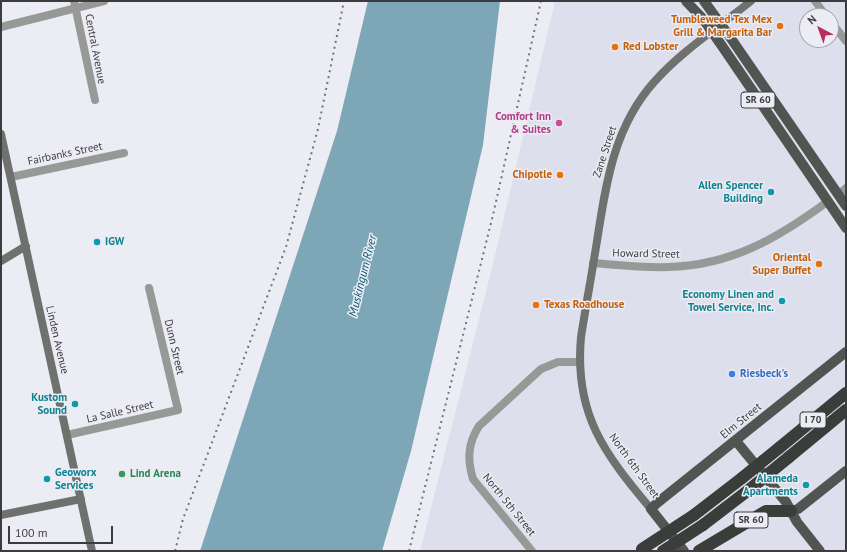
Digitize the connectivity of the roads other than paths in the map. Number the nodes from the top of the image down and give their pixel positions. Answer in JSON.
{"nodes":[{"id":1,"x":104,"y":1,"type":"edge"},
{"id":2,"x":686,"y":1,"type":"edge"},
{"id":3,"x":704,"y":1,"type":"edge"},
{"id":4,"x":752,"y":1,"type":"edge"},
{"id":5,"x":75,"y":4,"type":"edge"},
{"id":6,"x":722,"y":25,"type":"junction"},
{"id":7,"x":1,"y":27,"type":"edge"},
{"id":8,"x":712,"y":32,"type":"junction"},
{"id":9,"x":839,"y":32,"type":"edge"},
{"id":10,"x":846,"y":41,"type":"edge"},
{"id":11,"x":94,"y":100,"type":"dead end"},
{"id":12,"x":1,"y":134,"type":"edge"},
{"id":13,"x":124,"y":153,"type":"dead end"},
{"id":14,"x":10,"y":177,"type":"junction"},
{"id":15,"x":842,"y":191,"type":"edge"},
{"id":16,"x":827,"y":202,"type":"junction"},
{"id":17,"x":846,"y":206,"type":"edge"},
{"id":18,"x":846,"y":228,"type":"edge"},
{"id":19,"x":26,"y":246,"type":"junction"},
{"id":20,"x":1,"y":261,"type":"edge"},
{"id":21,"x":593,"y":263,"type":"junction"},
{"id":22,"x":149,"y":288,"type":"dead end"},
{"id":23,"x":846,"y":352,"type":"edge"},
{"id":24,"x":579,"y":362,"type":"junction"},
{"id":25,"x":846,"y":393,"type":"edge"},
{"id":26,"x":178,"y":410,"type":"joint"},
{"id":27,"x":846,"y":410,"type":"edge"},
{"id":28,"x":67,"y":435,"type":"junction"},
{"id":29,"x":736,"y":441,"type":"junction"},
{"id":30,"x":846,"y":472,"type":"edge"},
{"id":31,"x":81,"y":499,"type":"junction"},
{"id":32,"x":651,"y":509,"type":"junction"},
{"id":33,"x":791,"y":511,"type":"junction"},
{"id":34,"x":1,"y":515,"type":"edge"},
{"id":35,"x":640,"y":550,"type":"edge"},
{"id":36,"x":92,"y":551,"type":"edge"},
{"id":37,"x":532,"y":551,"type":"edge"},
{"id":38,"x":663,"y":551,"type":"edge"},
{"id":39,"x":684,"y":551,"type":"edge"},
{"id":40,"x":699,"y":551,"type":"edge"},
{"id":41,"x":820,"y":551,"type":"edge"}],
"edges":[{"from":1,"to":5,"type":"street"},
{"from":2,"to":8,"type":"main road","number":"SR 60"},
{"from":3,"to":6,"type":"main road","number":"SR 60"},
{"from":4,"to":6,"type":"main road","name":"Zane Street"},
{"from":5,"to":7,"type":"street"},
{"from":5,"to":11,"type":"street","name":"Central Avenue"},
{"from":6,"to":8,"type":"main road","name":"Zane Street"},
{"from":6,"to":15,"type":"main road","number":"SR 60"},
{"from":8,"to":16,"type":"main road","number":"SR 60"},
{"from":8,"to":21,"type":"main road","name":"Zane Street"},
{"from":9,"to":10,"type":"street"},
{"from":12,"to":14,"type":"main road","name":"Linden Avenue"},
{"from":13,"to":14,"type":"street","name":"Fairbanks Street"},
{"from":14,"to":19,"type":"main road","name":"Linden Avenue"},
{"from":15,"to":17,"type":"main road","number":"SR 60"},
{"from":16,"to":18,"type":"main road","number":"SR 60"},
{"from":16,"to":21,"type":"street","name":"Howard Street"},
{"from":19,"to":20,"type":"main road"},
{"from":19,"to":28,"type":"main road","name":"Linden Avenue"},
{"from":21,"to":24,"type":"main road","name":"Zane Street"},
{"from":22,"to":26,"type":"street","name":"Dunn Street"},
{"from":23,"to":29,"type":"main road","name":"Elm Street"},
{"from":24,"to":32,"type":"main road","name":"North 6th Street"},
{"from":24,"to":37,"type":"street","name":"North 5th Street"},
{"from":25,"to":35,"type":"highway","number":"I 70","bridge":true},
{"from":26,"to":28,"type":"street","name":"La Salle Street"},
{"from":27,"to":38,"type":"highway","number":"I 70","bridge":true},
{"from":28,"to":31,"type":"main road","name":"Linden Avenue"},
{"from":29,"to":32,"type":"main road","name":"Elm Street"},
{"from":29,"to":33,"type":"main road"},
{"from":30,"to":33,"type":"main road"},
{"from":31,"to":34,"type":"main road"},
{"from":31,"to":36,"type":"main road","name":"Linden Avenue"},
{"from":32,"to":39,"type":"main road","name":"North 6th Street"},
{"from":33,"to":40,"type":"highway","number":"SR 60"},
{"from":33,"to":41,"type":"main road"}]}
